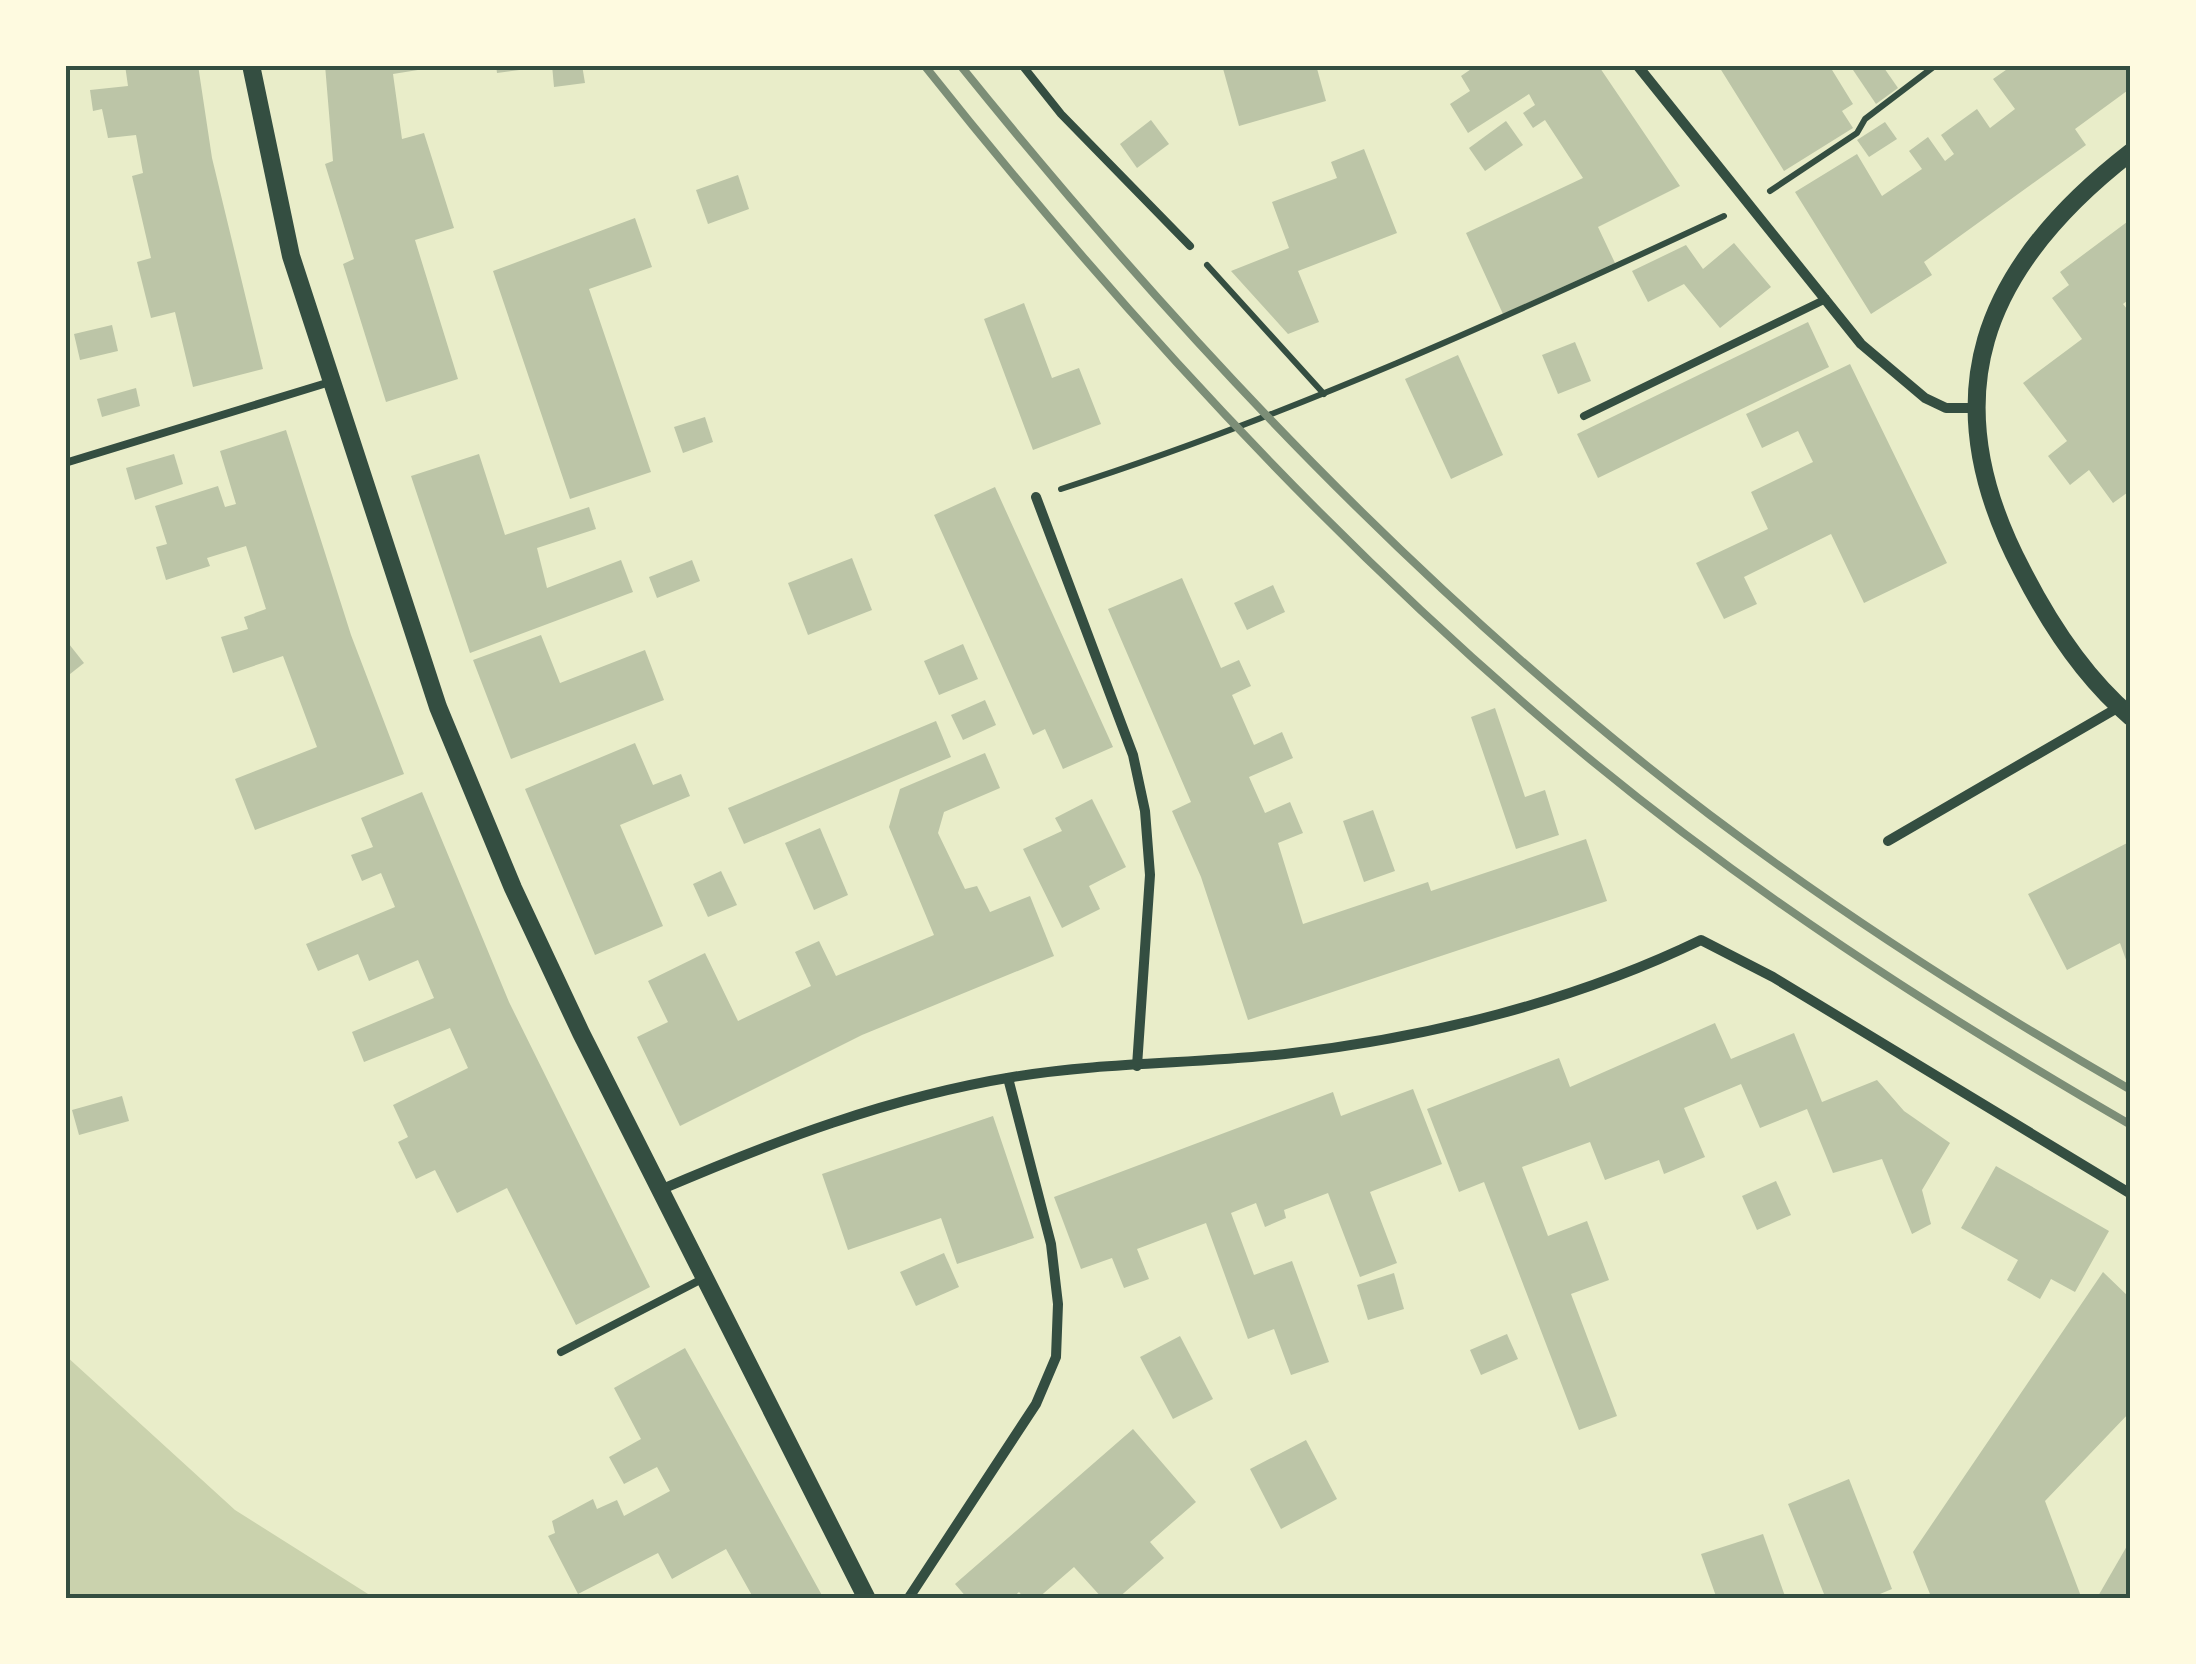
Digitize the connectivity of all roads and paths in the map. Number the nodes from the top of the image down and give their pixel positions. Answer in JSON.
{"nodes":[{"id":1,"x":250,"y":65,"type":"edge"},
{"id":2,"x":1022,"y":65,"type":"edge"},
{"id":3,"x":1936,"y":65,"type":"edge"},
{"id":4,"x":1641,"y":67,"type":"edge"},
{"id":5,"x":2131,"y":152,"type":"edge"},
{"id":6,"x":1748,"y":205,"type":"junction"},
{"id":7,"x":1190,"y":246,"type":"joint"},
{"id":8,"x":1826,"y":300,"type":"junction"},
{"id":9,"x":330,"y":382,"type":"junction"},
{"id":10,"x":1324,"y":394,"type":"junction"},
{"id":11,"x":1973,"y":408,"type":"junction"},
{"id":12,"x":1584,"y":416,"type":"dead end"},
{"id":13,"x":65,"y":463,"type":"edge"},
{"id":14,"x":1036,"y":497,"type":"joint"},
{"id":15,"x":2125,"y":712,"type":"edge"},
{"id":16,"x":1888,"y":841,"type":"dead end"},
{"id":17,"x":1137,"y":1066,"type":"junction"},
{"id":18,"x":1008,"y":1078,"type":"junction"},
{"id":19,"x":659,"y":1190,"type":"junction"},
{"id":20,"x":2131,"y":1194,"type":"edge"},
{"id":21,"x":704,"y":1278,"type":"junction"},
{"id":22,"x":561,"y":1352,"type":"dead end"},
{"id":23,"x":867,"y":1599,"type":"edge"},
{"id":24,"x":908,"y":1599,"type":"edge"}],
"edges":[{"from":1,"to":9,"type":"street"},
{"from":2,"to":7,"type":"lane"},
{"from":3,"to":6,"type":"path"},
{"from":4,"to":6,"type":"street"},
{"from":5,"to":11,"type":"street"},
{"from":6,"to":8,"type":"street"},
{"from":6,"to":10,"type":"path"},
{"from":7,"to":10,"type":"path"},
{"from":8,"to":11,"type":"street"},
{"from":8,"to":12,"type":"lane"},
{"from":9,"to":13,"type":"lane"},
{"from":9,"to":19,"type":"street"},
{"from":10,"to":14,"type":"path"},
{"from":11,"to":15,"type":"street"},
{"from":14,"to":17,"type":"street"},
{"from":15,"to":16,"type":"street"},
{"from":17,"to":18,"type":"street"},
{"from":17,"to":20,"type":"street"},
{"from":18,"to":19,"type":"street"},
{"from":18,"to":24,"type":"street"},
{"from":19,"to":21,"type":"street"},
{"from":21,"to":22,"type":"lane"},
{"from":21,"to":23,"type":"street"}]}
